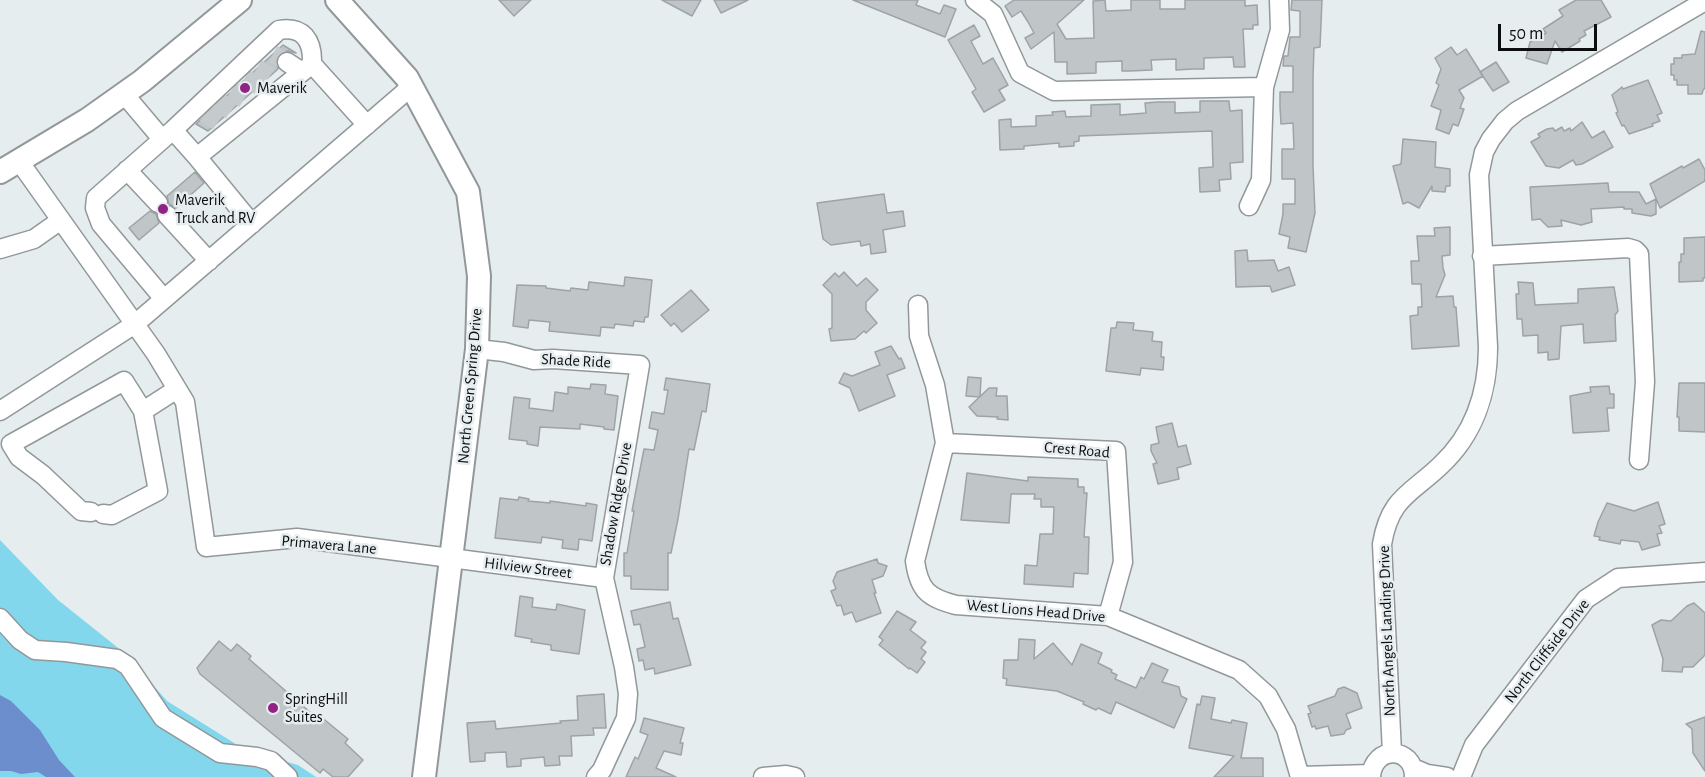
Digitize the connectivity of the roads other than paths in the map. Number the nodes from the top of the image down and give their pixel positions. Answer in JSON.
{"nodes":[{"id":1,"x":240,"y":0,"type":"edge"},
{"id":2,"x":337,"y":0,"type":"edge"},
{"id":3,"x":975,"y":0,"type":"edge"},
{"id":4,"x":1279,"y":0,"type":"edge"},
{"id":5,"x":1705,"y":1,"type":"edge"},
{"id":6,"x":273,"y":54,"type":"junction"},
{"id":7,"x":307,"y":68,"type":"junction"},
{"id":8,"x":412,"y":86,"type":"junction"},
{"id":9,"x":1264,"y":87,"type":"junction"},
{"id":10,"x":124,"y":94,"type":"junction"},
{"id":11,"x":239,"y":95,"type":"junction"},
{"id":12,"x":367,"y":125,"type":"junction"},
{"id":13,"x":167,"y":134,"type":"junction"},
{"id":14,"x":197,"y":157,"type":"junction"},
{"id":15,"x":10,"y":167,"type":"edge"},
{"id":16,"x":127,"y":170,"type":"junction"},
{"id":17,"x":1249,"y":206,"type":"dead end"},
{"id":18,"x":61,"y":220,"type":"junction"},
{"id":19,"x":252,"y":224,"type":"junction"},
{"id":20,"x":0,"y":249,"type":"edge"},
{"id":21,"x":1482,"y":256,"type":"junction"},
{"id":22,"x":209,"y":261,"type":"junction"},
{"id":23,"x":164,"y":299,"type":"junction"},
{"id":24,"x":918,"y":305,"type":"dead end"},
{"id":25,"x":135,"y":324,"type":"junction"},
{"id":26,"x":477,"y":349,"type":"junction"},
{"id":27,"x":640,"y":365,"type":"joint"},
{"id":28,"x":177,"y":389,"type":"junction"},
{"id":29,"x":0,"y":411,"type":"edge"},
{"id":30,"x":143,"y":411,"type":"junction"},
{"id":31,"x":945,"y":442,"type":"junction"},
{"id":32,"x":1639,"y":460,"type":"dead end"},
{"id":33,"x":452,"y":558,"type":"junction"},
{"id":34,"x":1705,"y":572,"type":"edge"},
{"id":35,"x":604,"y":578,"type":"junction"},
{"id":36,"x":1108,"y":616,"type":"junction"},
{"id":37,"x":0,"y":618,"type":"edge"},
{"id":38,"x":1392,"y":753,"type":"junction"},
{"id":39,"x":1414,"y":772,"type":"edge"},
{"id":40,"x":1371,"y":776,"type":"edge"},
{"id":41,"x":288,"y":777,"type":"edge"},
{"id":42,"x":424,"y":777,"type":"edge"},
{"id":43,"x":596,"y":777,"type":"edge"},
{"id":44,"x":763,"y":777,"type":"edge"},
{"id":45,"x":795,"y":777,"type":"edge"},
{"id":46,"x":1300,"y":777,"type":"edge"},
{"id":47,"x":1447,"y":777,"type":"edge"},
{"id":48,"x":1461,"y":777,"type":"edge"}],
"edges":[{"from":1,"to":10,"type":"main road"},
{"from":2,"to":8,"type":"main road","name":"North Green Spring Drive"},
{"from":3,"to":9,"type":"street"},
{"from":4,"to":9,"type":"street"},
{"from":5,"to":21,"type":"street","name":"North Angels Landing Drive"},
{"from":6,"to":7,"type":"street"},
{"from":6,"to":7,"type":"street"},
{"from":6,"to":11,"type":"street"},
{"from":7,"to":11,"type":"street"},
{"from":7,"to":12,"type":"street"},
{"from":8,"to":12,"type":"street"},
{"from":8,"to":26,"type":"main road","name":"North Green Spring Drive"},
{"from":9,"to":17,"type":"street"},
{"from":10,"to":13,"type":"street"},
{"from":10,"to":15,"type":"main road"},
{"from":11,"to":13,"type":"street"},
{"from":11,"to":14,"type":"street"},
{"from":12,"to":19,"type":"street"},
{"from":13,"to":14,"type":"street"},
{"from":13,"to":16,"type":"street"},
{"from":14,"to":19,"type":"street"},
{"from":15,"to":18,"type":"street"},
{"from":16,"to":22,"type":"street"},
{"from":16,"to":23,"type":"street"},
{"from":18,"to":20,"type":"street"},
{"from":18,"to":25,"type":"street"},
{"from":19,"to":22,"type":"street"},
{"from":21,"to":32,"type":"street"},
{"from":21,"to":38,"type":"street","name":"North Angels Landing Drive"},
{"from":22,"to":23,"type":"street"},
{"from":23,"to":25,"type":"street"},
{"from":24,"to":31,"type":"street"},
{"from":25,"to":28,"type":"street"},
{"from":25,"to":29,"type":"street"},
{"from":26,"to":27,"type":"street","name":"Shade Ride"},
{"from":26,"to":33,"type":"main road","name":"North Green Spring Drive"},
{"from":27,"to":35,"type":"street","name":"Shadow Ridge Drive"},
{"from":28,"to":30,"type":"street"},
{"from":28,"to":33,"type":"street","name":"Primavera Lane"},
{"from":30,"to":30,"type":"street"},
{"from":31,"to":36,"type":"street","name":"Crest Road"},
{"from":31,"to":36,"type":"street","name":"West Lions Head Drive"},
{"from":33,"to":35,"type":"street","name":"Hilview Street"},
{"from":33,"to":42,"type":"main road","name":"North Green Spring Drive"},
{"from":34,"to":48,"type":"street","name":"North Cliffside Drive"},
{"from":35,"to":43,"type":"street","name":"Shadow Ridge Drive"},
{"from":36,"to":46,"type":"street","name":"West Lions Head Drive"},
{"from":37,"to":41,"type":"street"},
{"from":38,"to":39,"type":"street"},
{"from":38,"to":40,"type":"street"},
{"from":39,"to":47,"type":"street"},
{"from":40,"to":46,"type":"street"},
{"from":44,"to":45,"type":"street"}]}
